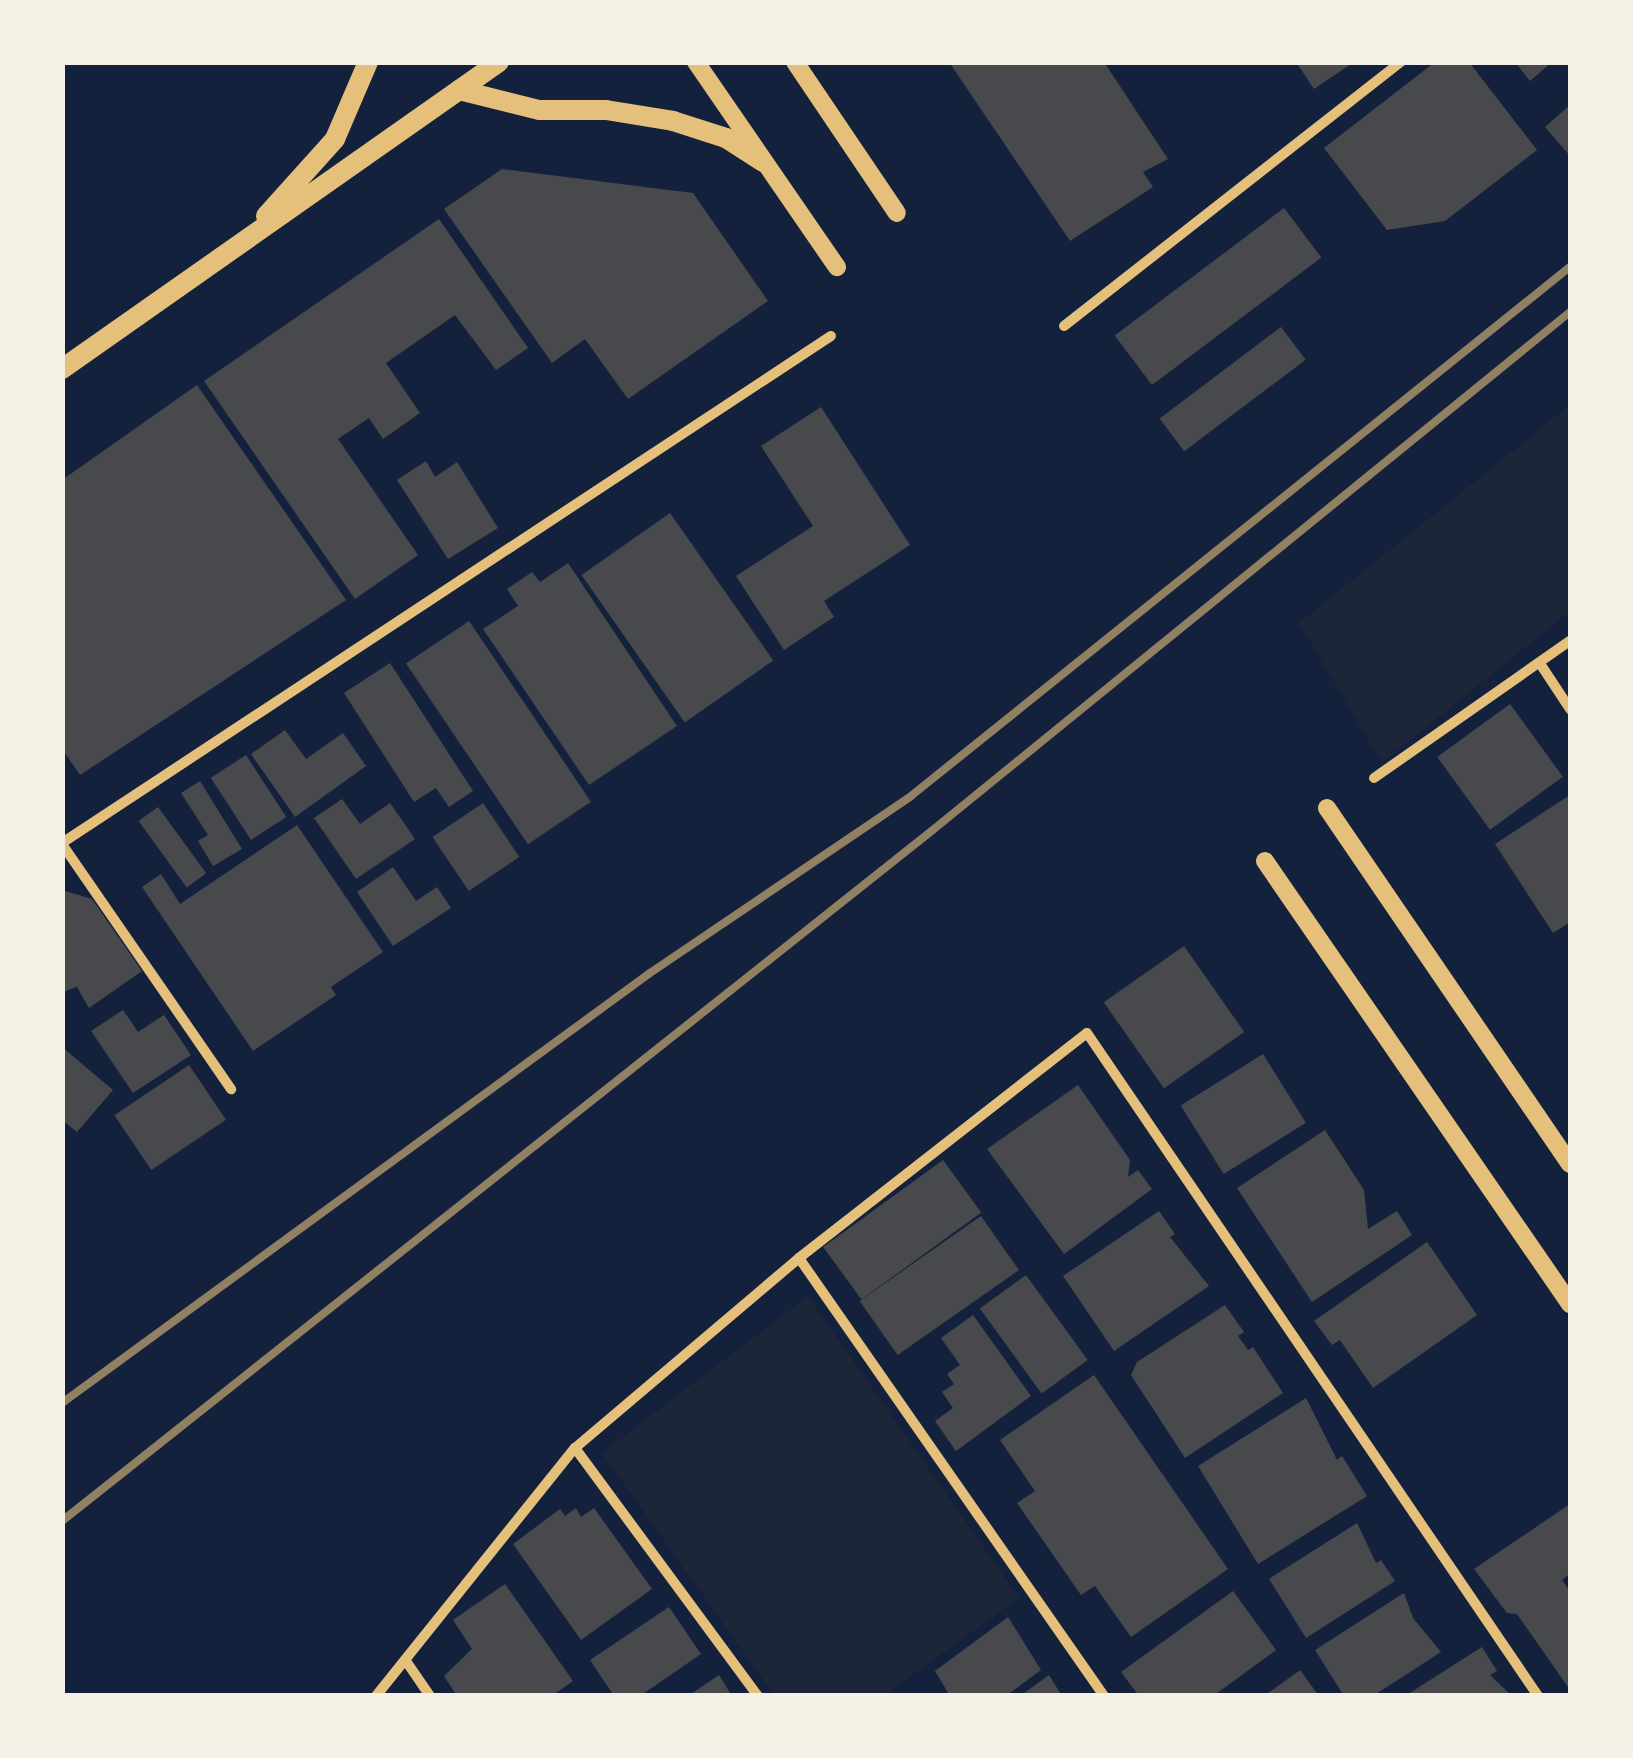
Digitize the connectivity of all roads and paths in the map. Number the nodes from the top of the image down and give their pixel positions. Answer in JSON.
{"nodes":[{"id":1,"x":368,"y":62,"type":"edge"},
{"id":2,"x":498,"y":62,"type":"edge"},
{"id":3,"x":696,"y":62,"type":"edge"},
{"id":4,"x":794,"y":62,"type":"edge"},
{"id":5,"x":1401,"y":62,"type":"edge"},
{"id":6,"x":459,"y":90,"type":"junction"},
{"id":7,"x":763,"y":162,"type":"junction"},
{"id":8,"x":897,"y":213,"type":"dead end"},
{"id":9,"x":243,"y":242,"type":"junction"},
{"id":10,"x":837,"y":267,"type":"dead end"},
{"id":11,"x":1064,"y":326,"type":"dead end"},
{"id":12,"x":831,"y":336,"type":"dead end"},
{"id":13,"x":62,"y":369,"type":"edge"},
{"id":14,"x":1570,"y":641,"type":"edge"},
{"id":15,"x":1541,"y":666,"type":"junction"},
{"id":16,"x":1570,"y":710,"type":"edge"},
{"id":17,"x":1374,"y":778,"type":"dead end"},
{"id":18,"x":1327,"y":808,"type":"dead end"},
{"id":19,"x":62,"y":844,"type":"edge"},
{"id":20,"x":1265,"y":861,"type":"dead end"},
{"id":21,"x":231,"y":1089,"type":"dead end"},
{"id":22,"x":1570,"y":1164,"type":"edge"},
{"id":23,"x":798,"y":1258,"type":"junction"},
{"id":24,"x":1570,"y":1304,"type":"edge"},
{"id":25,"x":575,"y":1448,"type":"junction"},
{"id":26,"x":406,"y":1661,"type":"junction"},
{"id":27,"x":376,"y":1696,"type":"edge"},
{"id":28,"x":430,"y":1696,"type":"edge"},
{"id":29,"x":758,"y":1696,"type":"edge"},
{"id":30,"x":1104,"y":1696,"type":"edge"},
{"id":31,"x":1538,"y":1696,"type":"edge"}],
"edges":[{"from":1,"to":9,"type":"main road"},
{"from":2,"to":6,"type":"main road"},
{"from":3,"to":7,"type":"street"},
{"from":4,"to":8,"type":"street"},
{"from":5,"to":11,"type":"street"},
{"from":6,"to":7,"type":"main road"},
{"from":6,"to":9,"type":"main road"},
{"from":7,"to":10,"type":"street"},
{"from":9,"to":13,"type":"main road"},
{"from":12,"to":19,"type":"street"},
{"from":14,"to":15,"type":"street"},
{"from":15,"to":16,"type":"street"},
{"from":15,"to":17,"type":"street"},
{"from":18,"to":22,"type":"street"},
{"from":19,"to":21,"type":"street"},
{"from":20,"to":24,"type":"street"},
{"from":23,"to":25,"type":"street"},
{"from":23,"to":30,"type":"street"},
{"from":23,"to":31,"type":"street"},
{"from":25,"to":26,"type":"street"},
{"from":25,"to":29,"type":"street"},
{"from":26,"to":27,"type":"street"},
{"from":26,"to":28,"type":"street"}]}
